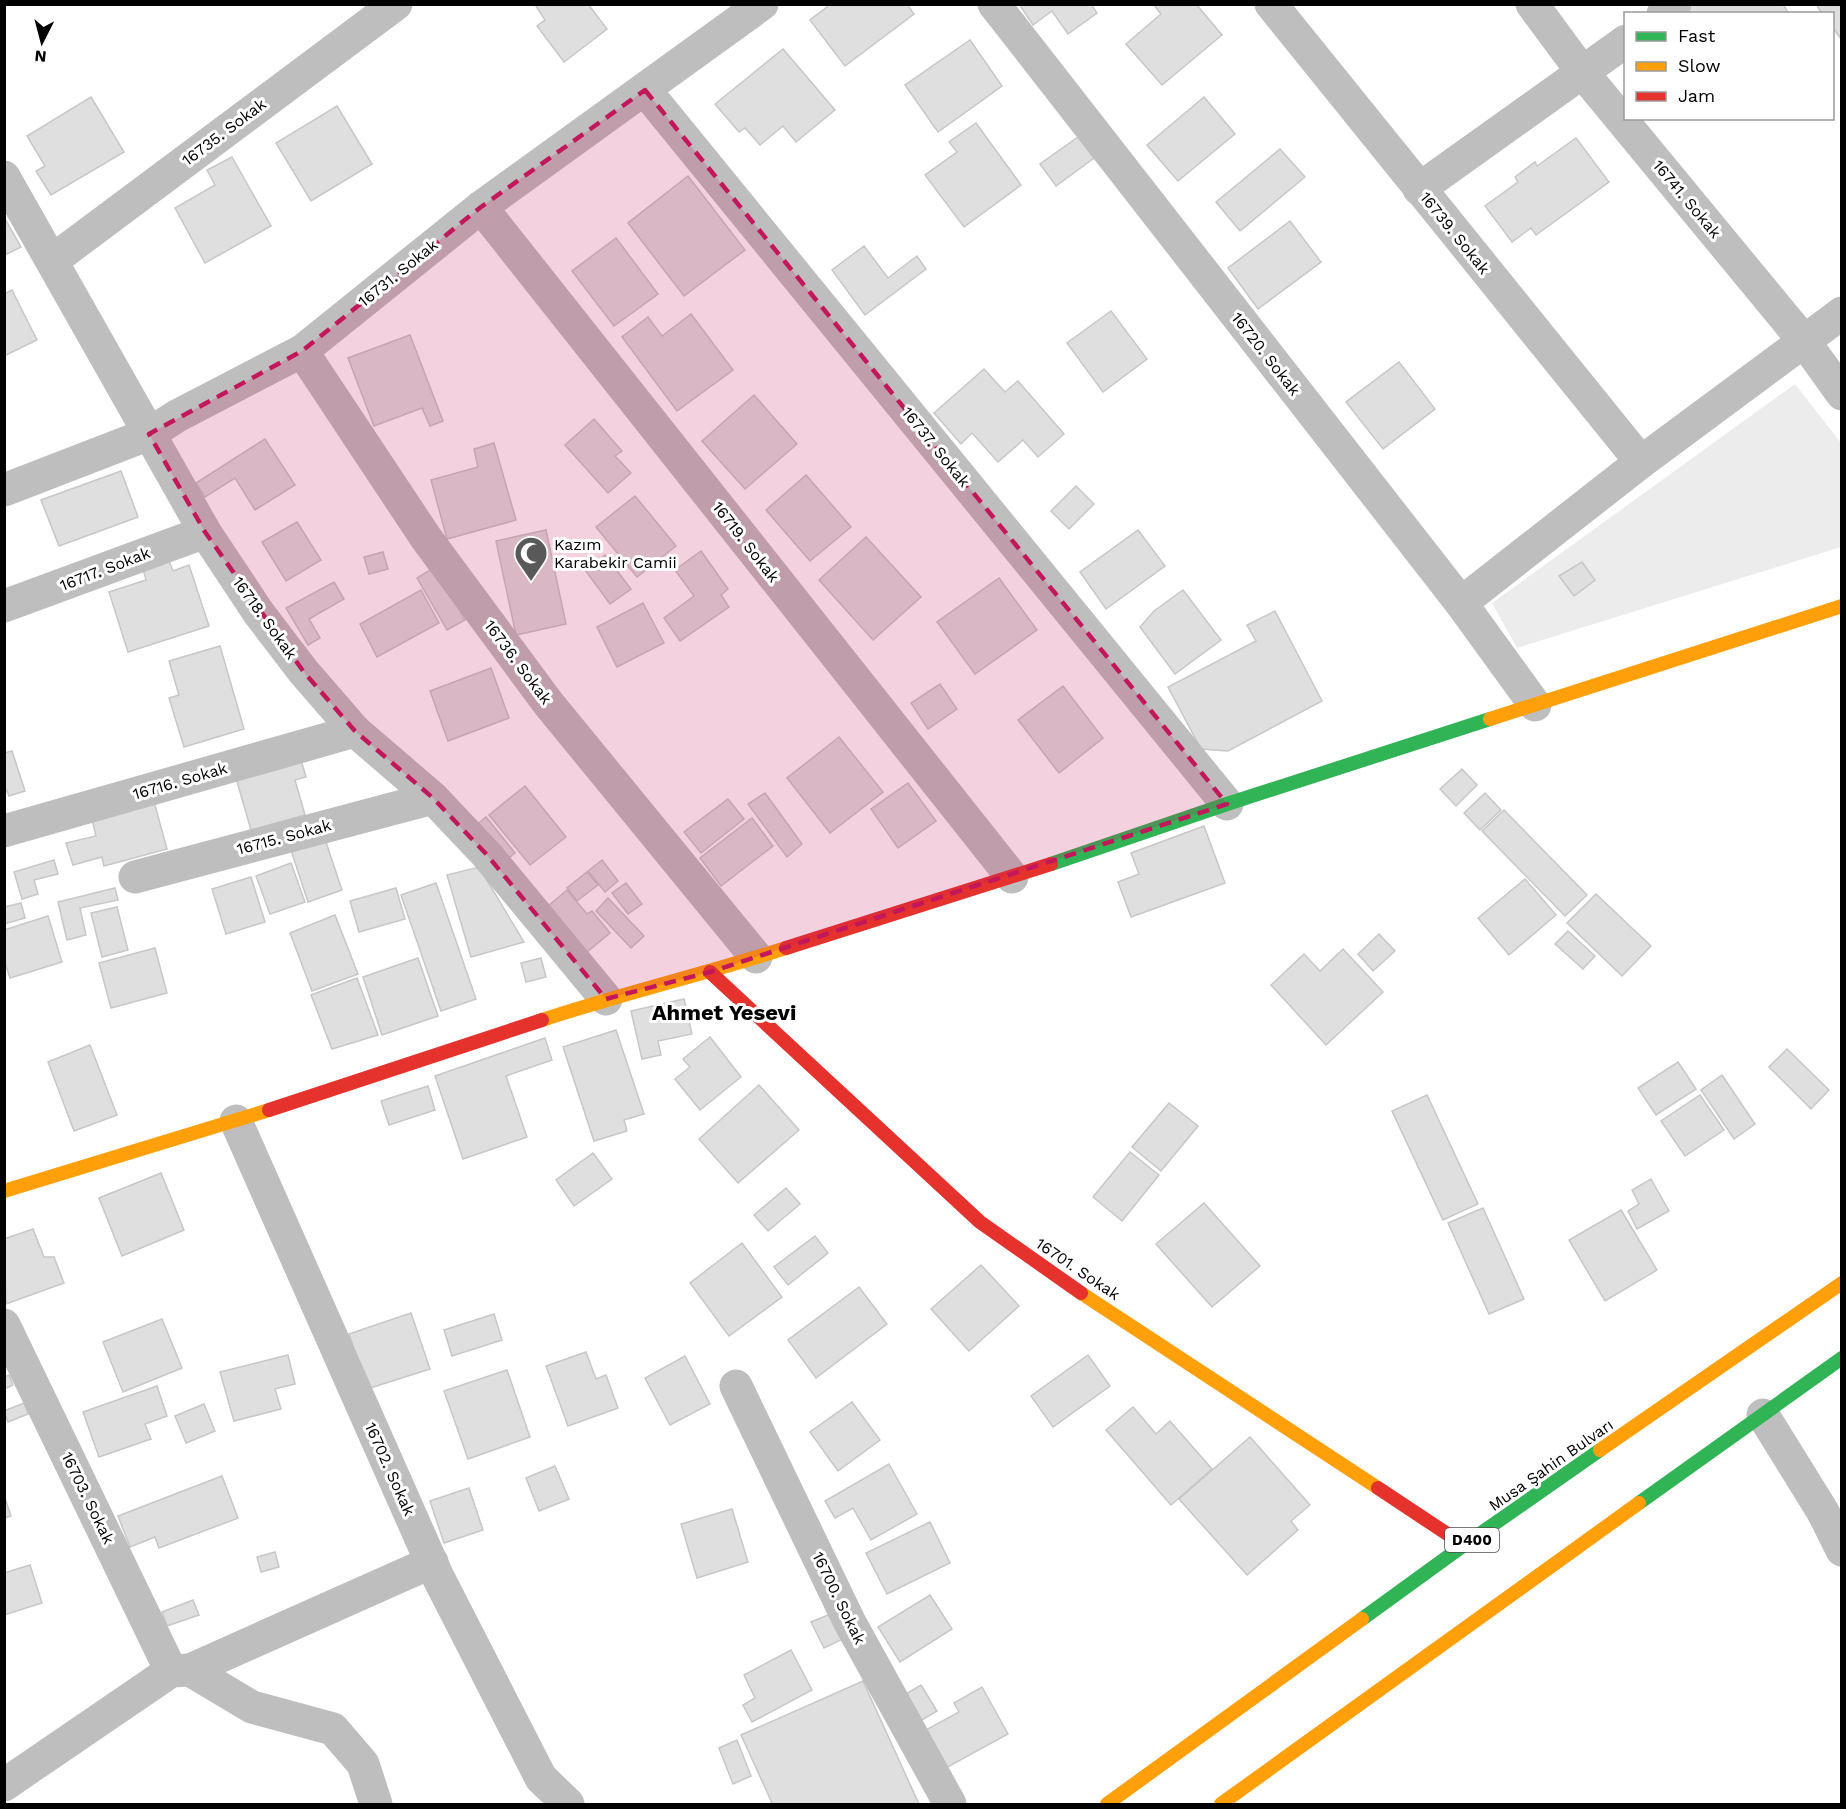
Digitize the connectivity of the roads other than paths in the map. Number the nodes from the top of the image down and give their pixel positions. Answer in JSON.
{"nodes":[{"id":1,"x":396,"y":4,"type":"edge"},
{"id":2,"x":762,"y":4,"type":"edge"},
{"id":3,"x":994,"y":4,"type":"edge"},
{"id":4,"x":1271,"y":4,"type":"edge"},
{"id":5,"x":1532,"y":4,"type":"edge"},
{"id":6,"x":1624,"y":42,"type":"edge"},
{"id":7,"x":1583,"y":73,"type":"junction"},
{"id":8,"x":645,"y":90,"type":"junction"},
{"id":9,"x":4,"y":177,"type":"edge"},
{"id":10,"x":1419,"y":189,"type":"junction"},
{"id":11,"x":481,"y":207,"type":"junction"},
{"id":12,"x":53,"y":260,"type":"junction"},
{"id":13,"x":1842,"y":313,"type":"edge"},
{"id":14,"x":1804,"y":341,"type":"junction"},
{"id":15,"x":302,"y":351,"type":"junction"},
{"id":16,"x":1842,"y":394,"type":"edge"},
{"id":17,"x":149,"y":434,"type":"junction"},
{"id":18,"x":1641,"y":462,"type":"junction"},
{"id":19,"x":4,"y":490,"type":"edge"},
{"id":20,"x":205,"y":532,"type":"junction"},
{"id":21,"x":1461,"y":603,"type":"junction"},
{"id":22,"x":4,"y":606,"type":"edge"},
{"id":23,"x":1842,"y":606,"type":"edge"},
{"id":24,"x":1535,"y":705,"type":"junction"},
{"id":25,"x":355,"y":731,"type":"junction"},
{"id":26,"x":433,"y":798,"type":"junction"},
{"id":27,"x":1227,"y":804,"type":"junction"},
{"id":28,"x":4,"y":831,"type":"edge"},
{"id":29,"x":135,"y":877,"type":"dead end"},
{"id":30,"x":1012,"y":877,"type":"junction"},
{"id":31,"x":756,"y":957,"type":"junction"},
{"id":32,"x":710,"y":972,"type":"junction"},
{"id":33,"x":606,"y":999,"type":"junction"},
{"id":34,"x":236,"y":1120,"type":"junction"},
{"id":35,"x":4,"y":1191,"type":"edge"},
{"id":36,"x":1842,"y":1283,"type":"edge"},
{"id":37,"x":4,"y":1325,"type":"edge"},
{"id":38,"x":1842,"y":1358,"type":"edge"},
{"id":39,"x":1842,"y":1368,"type":"edge"},
{"id":40,"x":1809,"y":1382,"type":"junction"},
{"id":41,"x":736,"y":1386,"type":"dead end"},
{"id":42,"x":1763,"y":1415,"type":"junction"},
{"id":43,"x":1464,"y":1545,"type":"junction"},
{"id":44,"x":1842,"y":1550,"type":"edge"},
{"id":45,"x":432,"y":1562,"type":"junction"},
{"id":46,"x":181,"y":1670,"type":"junction"},
{"id":47,"x":4,"y":1785,"type":"edge"},
{"id":48,"x":376,"y":1804,"type":"edge"},
{"id":49,"x":568,"y":1804,"type":"edge"},
{"id":50,"x":950,"y":1804,"type":"edge"},
{"id":51,"x":1107,"y":1804,"type":"edge"},
{"id":52,"x":1221,"y":1804,"type":"edge"}],
"edges":[{"from":1,"to":12,"type":"street","name":"16735. Sokak"},
{"from":2,"to":8,"type":"street","name":"16731. Sokak"},
{"from":3,"to":21,"type":"street","name":"16720. Sokak"},
{"from":4,"to":10,"type":"street","name":"16739. Sokak"},
{"from":5,"to":7,"type":"street","name":"16741. Sokak"},
{"from":6,"to":7,"type":"street"},
{"from":7,"to":10,"type":"street"},
{"from":7,"to":14,"type":"street","name":"16741. Sokak"},
{"from":8,"to":11,"type":"street","name":"16731. Sokak"},
{"from":8,"to":27,"type":"street","name":"16737. Sokak"},
{"from":9,"to":12,"type":"street","name":"16718. Sokak"},
{"from":10,"to":18,"type":"street","name":"16739. Sokak"},
{"from":11,"to":15,"type":"street","name":"16731. Sokak"},
{"from":11,"to":30,"type":"street","name":"16719. Sokak"},
{"from":12,"to":17,"type":"street","name":"16718. Sokak"},
{"from":13,"to":14,"type":"street"},
{"from":14,"to":16,"type":"street","name":"16741. Sokak"},
{"from":14,"to":18,"type":"street"},
{"from":15,"to":17,"type":"street","name":"16731. Sokak"},
{"from":15,"to":31,"type":"street","name":"16736. Sokak"},
{"from":17,"to":19,"type":"street","name":"16731. Sokak"},
{"from":17,"to":20,"type":"street","name":"16718. Sokak"},
{"from":18,"to":21,"type":"street"},
{"from":20,"to":22,"type":"street","name":"16717. Sokak"},
{"from":20,"to":25,"type":"street","name":"16718. Sokak"},
{"from":21,"to":24,"type":"street","name":"16720. Sokak"},
{"from":23,"to":24,"type":"main road"},
{"from":24,"to":27,"type":"main road"},
{"from":25,"to":26,"type":"street","name":"16718. Sokak"},
{"from":25,"to":28,"type":"street","name":"16716. Sokak"},
{"from":26,"to":29,"type":"street","name":"16715. Sokak"},
{"from":26,"to":33,"type":"street","name":"16718. Sokak"},
{"from":27,"to":30,"type":"main road"},
{"from":30,"to":31,"type":"main road"},
{"from":31,"to":32,"type":"main road"},
{"from":32,"to":33,"type":"main road"},
{"from":32,"to":43,"type":"main road","name":"16701. Sokak"},
{"from":33,"to":34,"type":"main road"},
{"from":34,"to":35,"type":"main road"},
{"from":34,"to":45,"type":"street","name":"16702. Sokak"},
{"from":36,"to":43,"type":"main road","name":"Musa Şahin Bulvarı","number":"D400"},
{"from":37,"to":46,"type":"street","name":"16703. Sokak"},
{"from":38,"to":40,"type":"main road"},
{"from":39,"to":40,"type":"main road"},
{"from":40,"to":42,"type":"main road"},
{"from":41,"to":50,"type":"street","name":"16700. Sokak"},
{"from":42,"to":44,"type":"street"},
{"from":42,"to":52,"type":"main road"},
{"from":43,"to":51,"type":"main road","name":"Musa Şahin Bulvarı","number":"D400"},
{"from":45,"to":46,"type":"street"},
{"from":45,"to":49,"type":"street","name":"16702. Sokak"},
{"from":46,"to":47,"type":"street"},
{"from":46,"to":48,"type":"street"}]}
